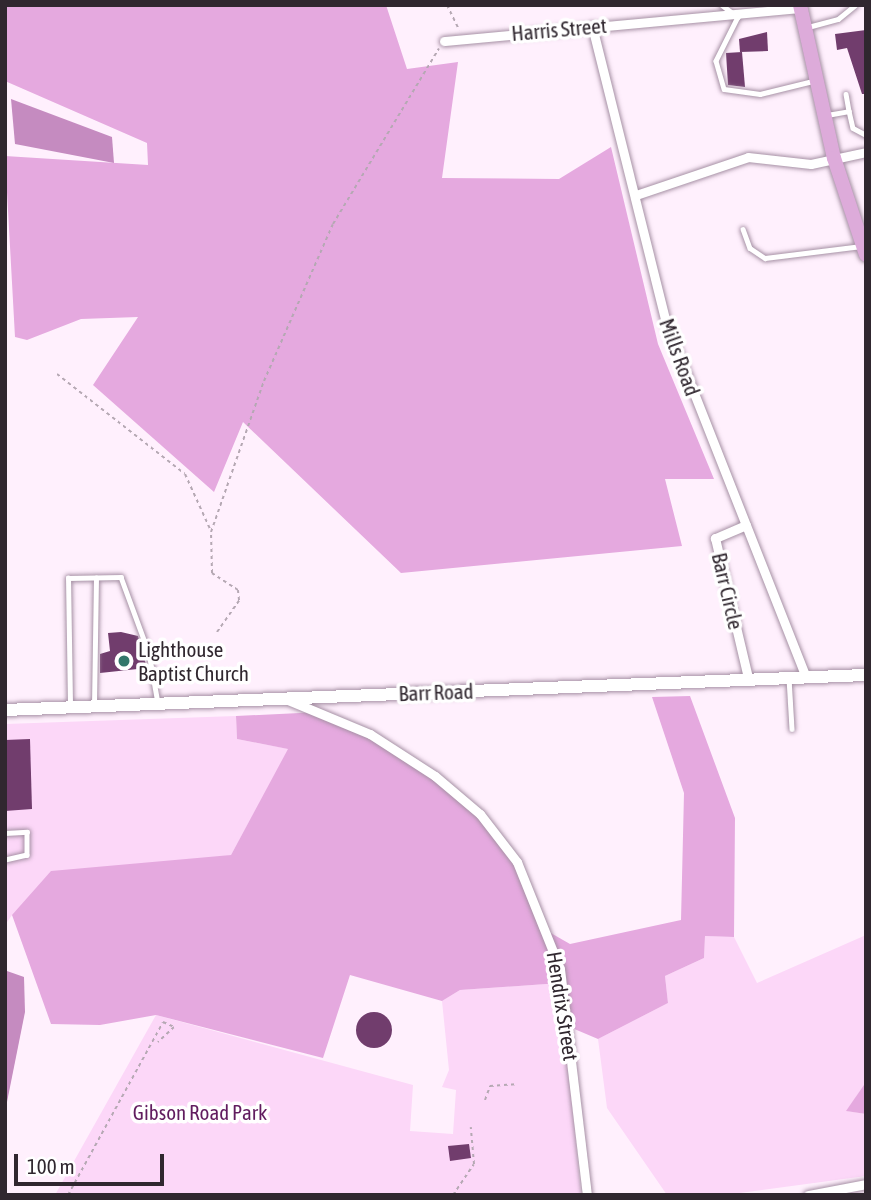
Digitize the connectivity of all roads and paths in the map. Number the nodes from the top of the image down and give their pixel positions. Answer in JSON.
{"nodes":[{"id":1,"x":447,"y":5,"type":"edge"},
{"id":2,"x":722,"y":5,"type":"edge"},
{"id":3,"x":855,"y":5,"type":"edge"},
{"id":4,"x":800,"y":7,"type":"edge"},
{"id":5,"x":738,"y":17,"type":"junction"},
{"id":6,"x":592,"y":26,"type":"junction"},
{"id":7,"x":804,"y":29,"type":"junction"},
{"id":8,"x":462,"y":38,"type":"junction"},
{"id":9,"x":444,"y":41,"type":"joint"},
{"id":10,"x":815,"y":81,"type":"junction"},
{"id":11,"x":846,"y":94,"type":"dead end"},
{"id":12,"x":849,"y":111,"type":"junction"},
{"id":13,"x":823,"y":116,"type":"junction"},
{"id":14,"x":866,"y":135,"type":"edge"},
{"id":15,"x":866,"y":152,"type":"edge"},
{"id":16,"x":834,"y":158,"type":"junction"},
{"id":17,"x":636,"y":195,"type":"junction"},
{"id":18,"x":743,"y":229,"type":"dead end"},
{"id":19,"x":864,"y":251,"type":"edge"},
{"id":20,"x":57,"y":374,"type":"dead end"},
{"id":21,"x":746,"y":525,"type":"junction"},
{"id":22,"x":211,"y":532,"type":"junction"},
{"id":23,"x":96,"y":578,"type":"junction"},
{"id":24,"x":216,"y":632,"type":"dead end"},
{"id":25,"x":866,"y":675,"type":"edge"},
{"id":26,"x":789,"y":677,"type":"junction"},
{"id":27,"x":806,"y":677,"type":"junction"},
{"id":28,"x":748,"y":678,"type":"junction"},
{"id":29,"x":283,"y":698,"type":"junction"},
{"id":30,"x":158,"y":703,"type":"junction"},
{"id":31,"x":94,"y":706,"type":"junction"},
{"id":32,"x":70,"y":707,"type":"junction"},
{"id":33,"x":5,"y":710,"type":"edge"},
{"id":34,"x":792,"y":729,"type":"dead end"},
{"id":35,"x":5,"y":833,"type":"edge"},
{"id":36,"x":5,"y":860,"type":"edge"},
{"id":37,"x":158,"y":1042,"type":"dead end"},
{"id":38,"x":516,"y":1084,"type":"dead end"},
{"id":39,"x":485,"y":1100,"type":"dead end"},
{"id":40,"x":471,"y":1127,"type":"dead end"},
{"id":41,"x":866,"y":1184,"type":"edge"},
{"id":42,"x":68,"y":1195,"type":"edge"},
{"id":43,"x":453,"y":1195,"type":"edge"},
{"id":44,"x":587,"y":1195,"type":"edge"},
{"id":45,"x":808,"y":1195,"type":"edge"}],
"edges":[{"from":1,"to":8,"type":"path"},
{"from":2,"to":5,"type":"lane"},
{"from":3,"to":7,"type":"lane"},
{"from":4,"to":5,"type":"street","name":"Harris Street"},
{"from":4,"to":7,"type":"main road"},
{"from":5,"to":6,"type":"street","name":"Harris Street"},
{"from":5,"to":10,"type":"lane"},
{"from":6,"to":8,"type":"street","name":"Harris Street"},
{"from":6,"to":17,"type":"street","name":"Mills Road"},
{"from":7,"to":10,"type":"main road"},
{"from":8,"to":9,"type":"street","name":"Harris Street"},
{"from":9,"to":22,"type":"path"},
{"from":10,"to":13,"type":"main road"},
{"from":11,"to":12,"type":"lane"},
{"from":12,"to":13,"type":"lane"},
{"from":12,"to":14,"type":"lane"},
{"from":13,"to":16,"type":"main road"},
{"from":15,"to":16,"type":"street"},
{"from":16,"to":17,"type":"street"},
{"from":16,"to":19,"type":"main road"},
{"from":17,"to":21,"type":"street","name":"Mills Road"},
{"from":18,"to":19,"type":"lane"},
{"from":20,"to":22,"type":"path"},
{"from":21,"to":27,"type":"street","name":"Mills Road"},
{"from":21,"to":28,"type":"street","name":"Barr Circle"},
{"from":22,"to":24,"type":"path"},
{"from":23,"to":30,"type":"lane"},
{"from":23,"to":31,"type":"lane"},
{"from":23,"to":32,"type":"lane"},
{"from":25,"to":27,"type":"street","name":"Barr Road"},
{"from":26,"to":27,"type":"street","name":"Barr Road"},
{"from":26,"to":28,"type":"street","name":"Barr Road"},
{"from":26,"to":34,"type":"lane"},
{"from":28,"to":29,"type":"street","name":"Barr Road"},
{"from":29,"to":30,"type":"street","name":"Barr Road"},
{"from":29,"to":44,"type":"street","name":"Hendrix Street"},
{"from":30,"to":31,"type":"street","name":"Barr Road"},
{"from":31,"to":32,"type":"street","name":"Barr Road"},
{"from":32,"to":33,"type":"street","name":"Barr Road"},
{"from":35,"to":36,"type":"lane"},
{"from":37,"to":42,"type":"path"},
{"from":38,"to":39,"type":"path"},
{"from":40,"to":43,"type":"path"},
{"from":41,"to":45,"type":"street"}]}
